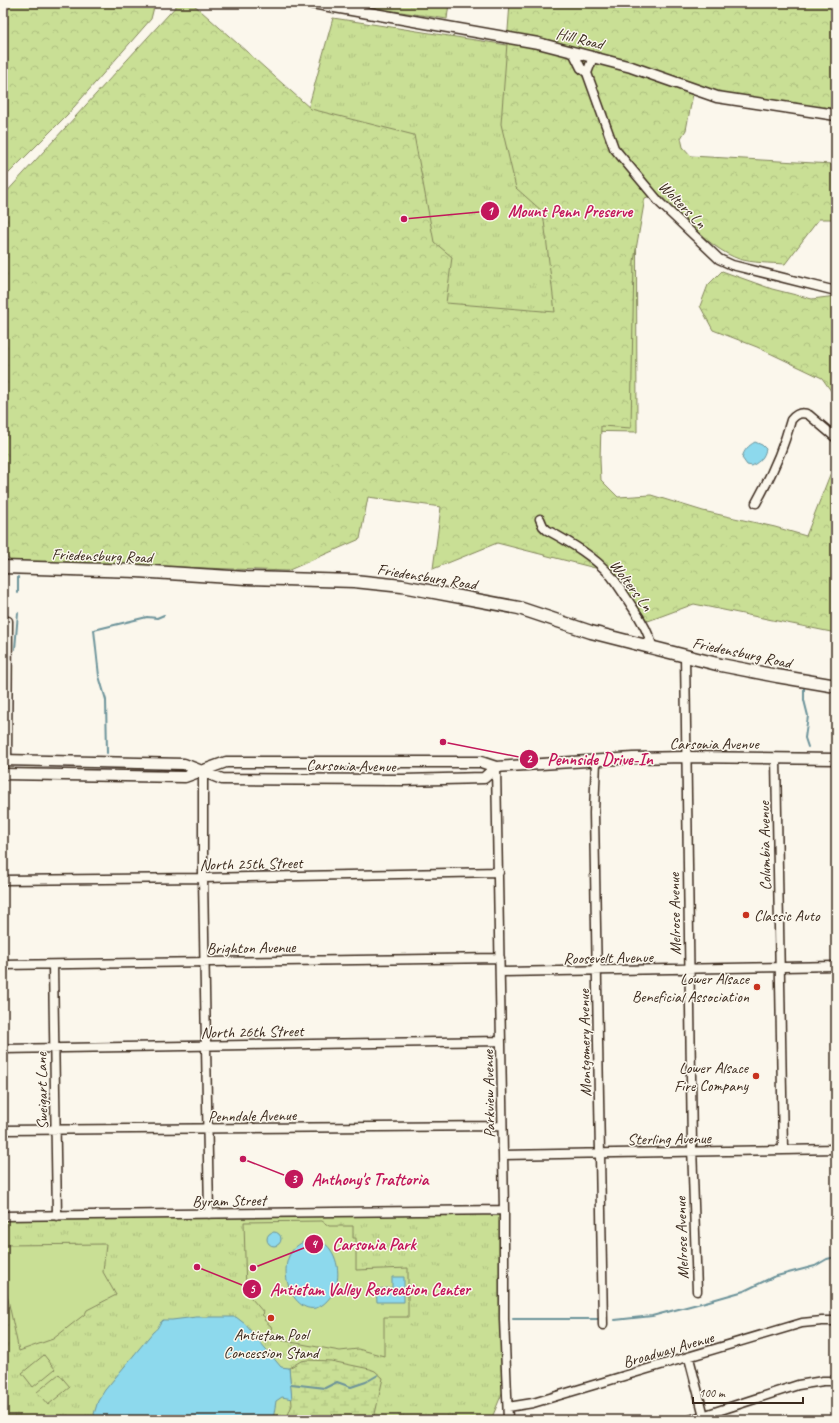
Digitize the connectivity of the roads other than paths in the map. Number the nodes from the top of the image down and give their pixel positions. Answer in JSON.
{"nodes":[{"id":1,"x":312,"y":3,"type":"edge"},
{"id":2,"x":573,"y":52,"type":"junction"},
{"id":3,"x":593,"y":57,"type":"junction"},
{"id":4,"x":587,"y":73,"type":"junction"},
{"id":5,"x":836,"y":115,"type":"edge"},
{"id":6,"x":836,"y":291,"type":"edge"},
{"id":7,"x":836,"y":438,"type":"edge"},
{"id":8,"x":756,"y":503,"type":"dead end"},
{"id":9,"x":540,"y":519,"type":"dead end"},
{"id":10,"x":3,"y":567,"type":"edge"},
{"id":11,"x":8,"y":621,"type":"dead end"},
{"id":12,"x":653,"y":649,"type":"junction"},
{"id":13,"x":686,"y":656,"type":"junction"},
{"id":14,"x":5,"y":666,"type":"edge"},
{"id":15,"x":836,"y":686,"type":"edge"},
{"id":16,"x":686,"y":757,"type":"junction"},
{"id":17,"x":776,"y":759,"type":"junction"},
{"id":18,"x":836,"y":759,"type":"edge"},
{"id":19,"x":5,"y":760,"type":"edge"},
{"id":20,"x":596,"y":761,"type":"junction"},
{"id":21,"x":496,"y":767,"type":"junction"},
{"id":22,"x":203,"y":771,"type":"junction"},
{"id":23,"x":3,"y":774,"type":"edge"},
{"id":24,"x":499,"y":872,"type":"junction"},
{"id":25,"x":203,"y":878,"type":"junction"},
{"id":26,"x":3,"y":880,"type":"edge"},
{"id":27,"x":500,"y":958,"type":"junction"},
{"id":28,"x":205,"y":962,"type":"junction"},
{"id":29,"x":3,"y":965,"type":"edge"},
{"id":30,"x":53,"y":965,"type":"junction"},
{"id":31,"x":836,"y":966,"type":"edge"},
{"id":32,"x":780,"y":968,"type":"junction"},
{"id":33,"x":689,"y":969,"type":"junction"},
{"id":34,"x":597,"y":971,"type":"junction"},
{"id":35,"x":500,"y":972,"type":"junction"},
{"id":36,"x":501,"y":1041,"type":"junction"},
{"id":37,"x":206,"y":1046,"type":"junction"},
{"id":38,"x":54,"y":1048,"type":"junction"},
{"id":39,"x":3,"y":1049,"type":"edge"},
{"id":40,"x":502,"y":1126,"type":"junction"},
{"id":41,"x":56,"y":1129,"type":"junction"},
{"id":42,"x":208,"y":1129,"type":"junction"},
{"id":43,"x":3,"y":1130,"type":"edge"},
{"id":44,"x":783,"y":1149,"type":"junction"},
{"id":45,"x":836,"y":1149,"type":"edge"},
{"id":46,"x":692,"y":1152,"type":"junction"},
{"id":47,"x":599,"y":1153,"type":"junction"},
{"id":48,"x":503,"y":1155,"type":"junction"},
{"id":49,"x":504,"y":1210,"type":"junction"},
{"id":50,"x":209,"y":1214,"type":"junction"},
{"id":51,"x":3,"y":1216,"type":"edge"},
{"id":52,"x":57,"y":1216,"type":"junction"},
{"id":53,"x":697,"y":1290,"type":"dead end"},
{"id":54,"x":836,"y":1321,"type":"edge"},
{"id":55,"x":603,"y":1325,"type":"dead end"},
{"id":56,"x":689,"y":1358,"type":"junction"},
{"id":57,"x":836,"y":1381,"type":"edge"},
{"id":58,"x":508,"y":1407,"type":"junction"},
{"id":59,"x":704,"y":1416,"type":"junction"},
{"id":60,"x":508,"y":1420,"type":"edge"},
{"id":61,"x":690,"y":1420,"type":"edge"}],
"edges":[{"from":1,"to":2,"type":"street","name":"Hill Road"},
{"from":2,"to":3,"type":"street","name":"Hill Road"},
{"from":2,"to":4,"type":"street","name":"Wolters Ln"},
{"from":3,"to":4,"type":"street"},
{"from":3,"to":5,"type":"street","name":"Hill Road"},
{"from":4,"to":6,"type":"street","name":"Wolters Ln"},
{"from":7,"to":8,"type":"street"},
{"from":9,"to":12,"type":"street","name":"Wolters Ln"},
{"from":10,"to":12,"type":"main road","name":"Friedensburg Road"},
{"from":11,"to":14,"type":"street"},
{"from":12,"to":13,"type":"main road","name":"Friedensburg Road"},
{"from":13,"to":15,"type":"main road","name":"Friedensburg Road"},
{"from":13,"to":16,"type":"street","name":"Melrose Avenue"},
{"from":14,"to":19,"type":"street"},
{"from":16,"to":17,"type":"street","name":"Carsonia Avenue"},
{"from":16,"to":20,"type":"street","name":"Carsonia Avenue"},
{"from":16,"to":33,"type":"street","name":"Melrose Avenue"},
{"from":17,"to":18,"type":"street","name":"Carsonia Avenue"},
{"from":17,"to":32,"type":"street","name":"Columbia Avenue"},
{"from":19,"to":22,"type":"street","name":"Carsonia Avenue"},
{"from":20,"to":21,"type":"street","name":"Carsonia Avenue"},
{"from":20,"to":34,"type":"street","name":"Montgomery Avenue"},
{"from":21,"to":22,"type":"street","name":"Carsonia Avenue"},
{"from":21,"to":22,"type":"street","name":"Carsonia Avenue"},
{"from":21,"to":24,"type":"street","name":"Parkview Avenue"},
{"from":22,"to":23,"type":"street","name":"Carsonia Avenue"},
{"from":22,"to":25,"type":"street"},
{"from":24,"to":25,"type":"street","name":"North 25th Street"},
{"from":24,"to":27,"type":"street","name":"Parkview Avenue"},
{"from":25,"to":26,"type":"street","name":"North 25th Street"},
{"from":25,"to":28,"type":"street"},
{"from":27,"to":28,"type":"street","name":"Brighton Avenue"},
{"from":27,"to":35,"type":"street","name":"Parkview Avenue"},
{"from":28,"to":30,"type":"street","name":"Brighton Avenue"},
{"from":28,"to":37,"type":"street"},
{"from":29,"to":30,"type":"street","name":"Brighton Avenue"},
{"from":30,"to":38,"type":"street","name":"Sweigart Lane"},
{"from":31,"to":32,"type":"street","name":"Roosevelt Avenue"},
{"from":32,"to":33,"type":"street","name":"Roosevelt Avenue"},
{"from":32,"to":44,"type":"street","name":"Columbia Avenue"},
{"from":33,"to":34,"type":"street","name":"Roosevelt Avenue"},
{"from":33,"to":46,"type":"street","name":"Melrose Avenue"},
{"from":34,"to":35,"type":"street","name":"Roosevelt Avenue"},
{"from":34,"to":47,"type":"street","name":"Montgomery Avenue"},
{"from":35,"to":36,"type":"street","name":"Parkview Avenue"},
{"from":36,"to":37,"type":"street","name":"North 26th Street"},
{"from":36,"to":40,"type":"street","name":"Parkview Avenue"},
{"from":37,"to":38,"type":"street","name":"North 26th Street"},
{"from":37,"to":42,"type":"street"},
{"from":38,"to":39,"type":"street","name":"North 26th Street"},
{"from":38,"to":41,"type":"street","name":"Sweigart Lane"},
{"from":40,"to":42,"type":"street","name":"Penndale Avenue"},
{"from":40,"to":48,"type":"street","name":"Parkview Avenue"},
{"from":41,"to":42,"type":"street","name":"Penndale Avenue"},
{"from":41,"to":43,"type":"street","name":"Penndale Avenue"},
{"from":41,"to":52,"type":"street","name":"Sweigart Lane"},
{"from":42,"to":50,"type":"street"},
{"from":44,"to":45,"type":"street","name":"Sterling Avenue"},
{"from":44,"to":46,"type":"street","name":"Sterling Avenue"},
{"from":46,"to":47,"type":"street","name":"Sterling Avenue"},
{"from":46,"to":53,"type":"street","name":"Melrose Avenue"},
{"from":47,"to":48,"type":"street","name":"Sterling Avenue"},
{"from":47,"to":55,"type":"street","name":"Montgomery Avenue"},
{"from":48,"to":49,"type":"street","name":"Parkview Avenue"},
{"from":49,"to":50,"type":"street","name":"Byram Street"},
{"from":49,"to":58,"type":"street","name":"Parkview Avenue"},
{"from":50,"to":52,"type":"street","name":"Byram Street"},
{"from":51,"to":52,"type":"street","name":"Byram Street"},
{"from":54,"to":56,"type":"street","name":"Broadway Avenue"},
{"from":56,"to":58,"type":"street","name":"Broadway Avenue"},
{"from":56,"to":59,"type":"street"},
{"from":57,"to":59,"type":"street"},
{"from":58,"to":60,"type":"street","name":"Parkview Avenue"},
{"from":59,"to":61,"type":"street"}]}
